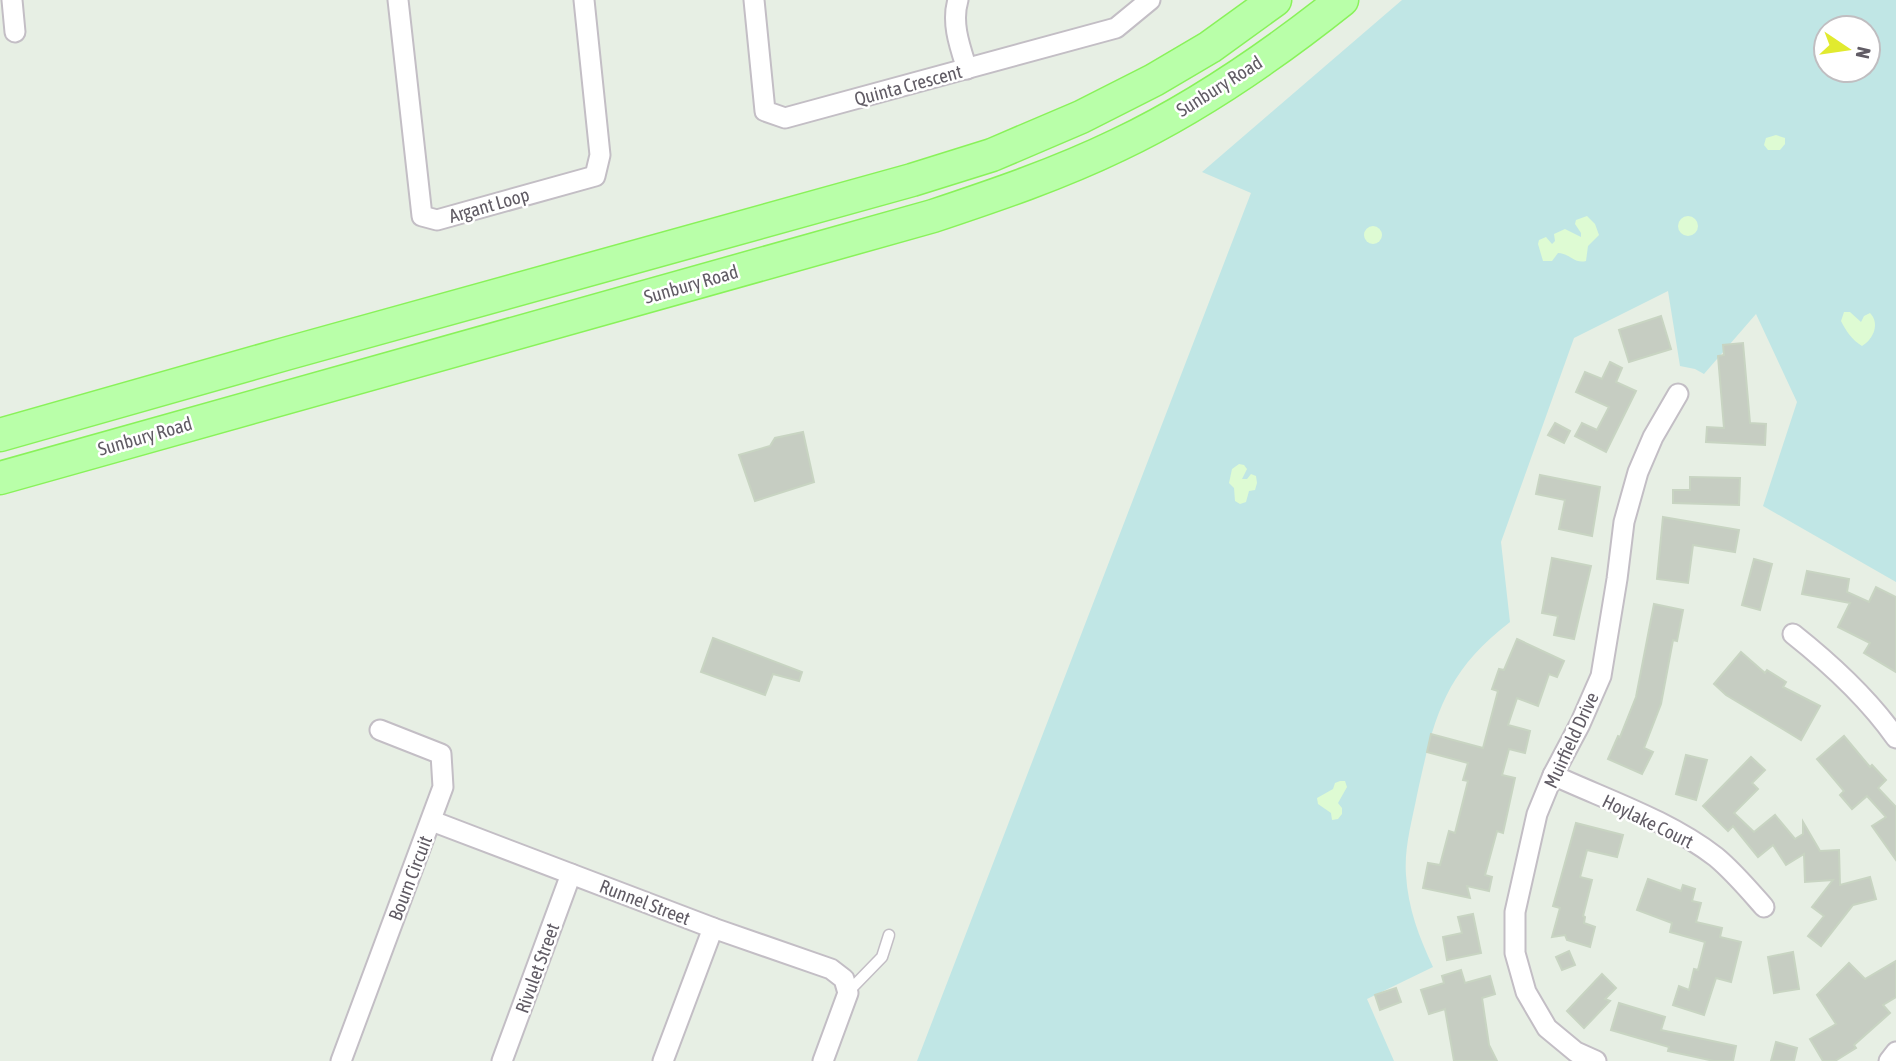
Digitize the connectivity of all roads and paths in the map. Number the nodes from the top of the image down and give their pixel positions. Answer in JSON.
{"nodes":[{"id":1,"x":12,"y":0,"type":"edge"},
{"id":2,"x":398,"y":0,"type":"edge"},
{"id":3,"x":584,"y":0,"type":"edge"},
{"id":4,"x":754,"y":0,"type":"edge"},
{"id":5,"x":958,"y":0,"type":"edge"},
{"id":6,"x":1150,"y":0,"type":"edge"},
{"id":7,"x":1275,"y":0,"type":"edge"},
{"id":8,"x":1342,"y":0,"type":"edge"},
{"id":9,"x":15,"y":32,"type":"dead end"},
{"id":10,"x":967,"y":69,"type":"junction"},
{"id":11,"x":1678,"y":394,"type":"dead end"},
{"id":12,"x":0,"y":435,"type":"edge"},
{"id":13,"x":0,"y":478,"type":"edge"},
{"id":14,"x":1793,"y":634,"type":"dead end"},
{"id":15,"x":380,"y":730,"type":"dead end"},
{"id":16,"x":1896,"y":738,"type":"edge"},
{"id":17,"x":1553,"y":775,"type":"junction"},
{"id":18,"x":432,"y":821,"type":"junction"},
{"id":19,"x":571,"y":874,"type":"junction"},
{"id":20,"x":1764,"y":907,"type":"dead end"},
{"id":21,"x":713,"y":928,"type":"junction"},
{"id":22,"x":889,"y":935,"type":"dead end"},
{"id":23,"x":848,"y":993,"type":"junction"},
{"id":24,"x":1896,"y":1052,"type":"edge"},
{"id":25,"x":341,"y":1061,"type":"edge"},
{"id":26,"x":502,"y":1061,"type":"edge"},
{"id":27,"x":663,"y":1061,"type":"edge"},
{"id":28,"x":823,"y":1061,"type":"edge"},
{"id":29,"x":1596,"y":1061,"type":"edge"},
{"id":30,"x":1888,"y":1061,"type":"edge"}],
"edges":[{"from":1,"to":9,"type":"street"},
{"from":2,"to":3,"type":"street","name":"Argant Loop"},
{"from":4,"to":10,"type":"street","name":"Quinta Crescent"},
{"from":5,"to":10,"type":"street"},
{"from":6,"to":10,"type":"street","name":"Quinta Crescent"},
{"from":7,"to":12,"type":"main road","name":"Sunbury Road"},
{"from":8,"to":13,"type":"main road","name":"Sunbury Road"},
{"from":11,"to":17,"type":"street","name":"Muirfield Drive"},
{"from":14,"to":16,"type":"street"},
{"from":15,"to":18,"type":"street","name":"Bourn Circuit"},
{"from":17,"to":20,"type":"street","name":"Hoylake Court"},
{"from":17,"to":29,"type":"street","name":"Muirfield Drive"},
{"from":18,"to":19,"type":"street","name":"Runnel Street"},
{"from":18,"to":25,"type":"street","name":"Bourn Circuit"},
{"from":19,"to":21,"type":"street","name":"Runnel Street"},
{"from":19,"to":26,"type":"street","name":"Rivulet Street"},
{"from":21,"to":23,"type":"street","name":"Runnel Street"},
{"from":21,"to":27,"type":"street"},
{"from":22,"to":23,"type":"lane"},
{"from":23,"to":28,"type":"street"},
{"from":24,"to":30,"type":"street"}]}
